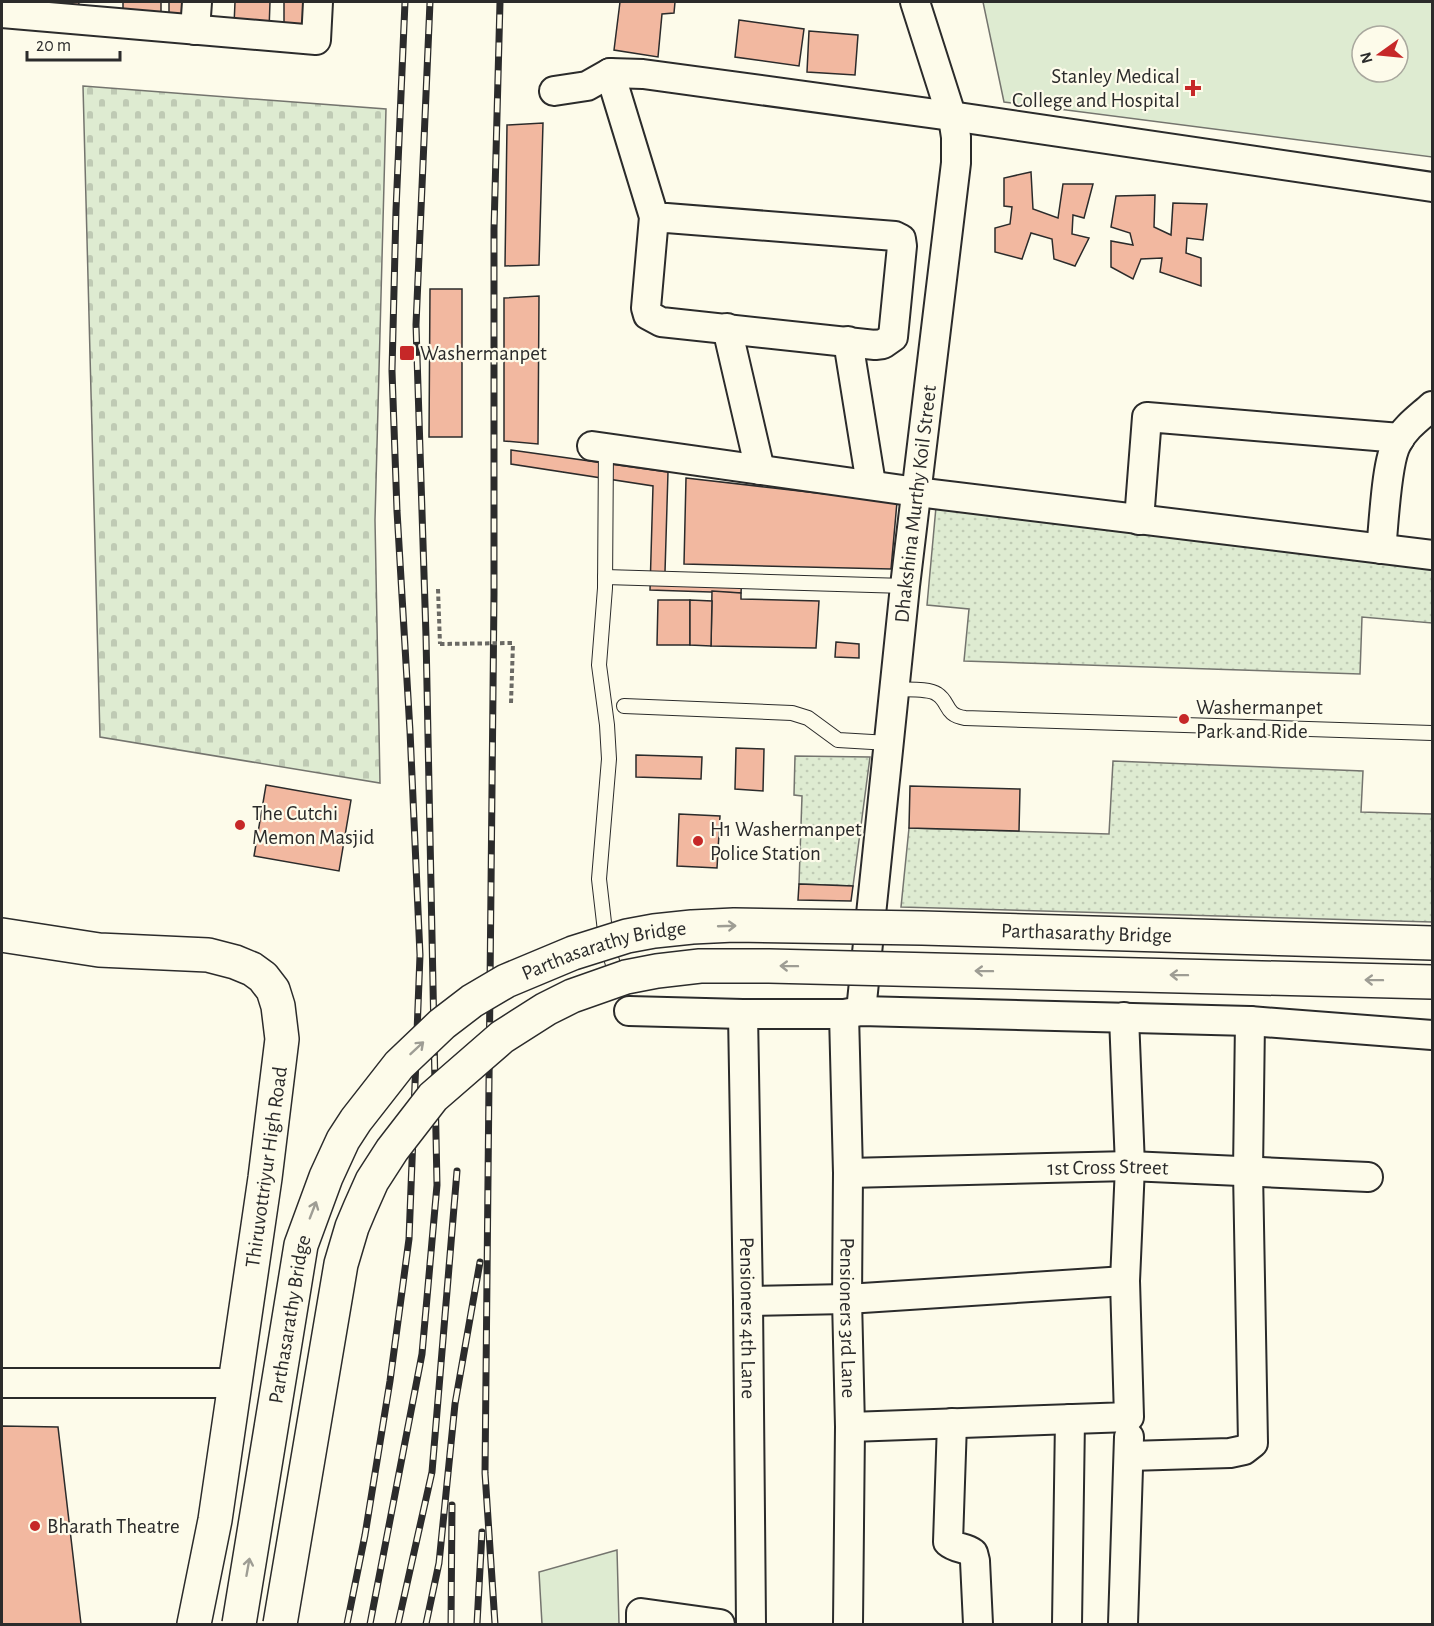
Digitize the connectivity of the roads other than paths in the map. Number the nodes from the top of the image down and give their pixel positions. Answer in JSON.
{"nodes":[{"id":1,"x":197,"y":2,"type":"edge"},
{"id":2,"x":318,"y":2,"type":"edge"},
{"id":3,"x":915,"y":2,"type":"edge"},
{"id":4,"x":83,"y":10,"type":"edge"},
{"id":5,"x":2,"y":14,"type":"edge"},
{"id":6,"x":195,"y":30,"type":"junction"},
{"id":7,"x":610,"y":73,"type":"junction"},
{"id":8,"x":554,"y":91,"type":"dead end"},
{"id":9,"x":951,"y":116,"type":"junction"},
{"id":10,"x":1432,"y":187,"type":"edge"},
{"id":11,"x":654,"y":217,"type":"junction"},
{"id":12,"x":728,"y":328,"type":"junction"},
{"id":13,"x":848,"y":341,"type":"junction"},
{"id":14,"x":1432,"y":406,"type":"edge"},
{"id":15,"x":1400,"y":438,"type":"junction"},
{"id":16,"x":599,"y":447,"type":"joint"},
{"id":17,"x":760,"y":470,"type":"junction"},
{"id":18,"x":871,"y":484,"type":"junction"},
{"id":19,"x":917,"y":492,"type":"junction"},
{"id":20,"x":1139,"y":520,"type":"junction"},
{"id":21,"x":1381,"y":549,"type":"junction"},
{"id":22,"x":1432,"y":555,"type":"edge"},
{"id":23,"x":605,"y":577,"type":"junction"},
{"id":24,"x":905,"y":586,"type":"junction"},
{"id":25,"x":894,"y":689,"type":"junction"},
{"id":26,"x":624,"y":706,"type":"dead end"},
{"id":27,"x":1432,"y":733,"type":"edge"},
{"id":28,"x":889,"y":743,"type":"junction"},
{"id":29,"x":2,"y":935,"type":"edge"},
{"id":30,"x":1432,"y":942,"type":"edge"},
{"id":31,"x":1432,"y":982,"type":"edge"},
{"id":32,"x":625,"y":1001,"type":"joint"},
{"id":33,"x":852,"y":1012,"type":"junction"},
{"id":34,"x":743,"y":1014,"type":"junction"},
{"id":35,"x":1124,"y":1017,"type":"junction"},
{"id":36,"x":1250,"y":1021,"type":"junction"},
{"id":37,"x":1432,"y":1035,"type":"edge"},
{"id":38,"x":1130,"y":1166,"type":"junction"},
{"id":39,"x":1248,"y":1171,"type":"junction"},
{"id":40,"x":848,"y":1173,"type":"junction"},
{"id":41,"x":1368,"y":1177,"type":"dead end"},
{"id":42,"x":1125,"y":1281,"type":"junction"},
{"id":43,"x":847,"y":1299,"type":"junction"},
{"id":44,"x":748,"y":1301,"type":"junction"},
{"id":45,"x":2,"y":1383,"type":"edge"},
{"id":46,"x":235,"y":1383,"type":"junction"},
{"id":47,"x":1130,"y":1417,"type":"junction"},
{"id":48,"x":1070,"y":1419,"type":"junction"},
{"id":49,"x":952,"y":1423,"type":"junction"},
{"id":50,"x":850,"y":1427,"type":"junction"},
{"id":51,"x":1129,"y":1456,"type":"junction"},
{"id":52,"x":194,"y":1624,"type":"edge"},
{"id":53,"x":238,"y":1624,"type":"edge"},
{"id":54,"x":280,"y":1624,"type":"edge"},
{"id":55,"x":641,"y":1624,"type":"edge"},
{"id":56,"x":720,"y":1624,"type":"edge"},
{"id":57,"x":751,"y":1624,"type":"edge"},
{"id":58,"x":848,"y":1624,"type":"edge"},
{"id":59,"x":978,"y":1624,"type":"edge"},
{"id":60,"x":1067,"y":1624,"type":"edge"},
{"id":61,"x":1123,"y":1624,"type":"edge"}],
"edges":[{"from":1,"to":6,"type":"street"},
{"from":2,"to":6,"type":"street"},
{"from":3,"to":9,"type":"street","name":"Dhakshina Murthy Koil Street"},
{"from":4,"to":5,"type":"street"},
{"from":4,"to":6,"type":"street"},
{"from":7,"to":8,"type":"street"},
{"from":7,"to":9,"type":"street"},
{"from":7,"to":11,"type":"street"},
{"from":9,"to":10,"type":"street"},
{"from":9,"to":19,"type":"street","name":"Dhakshina Murthy Koil Street"},
{"from":11,"to":12,"type":"street"},
{"from":11,"to":13,"type":"street"},
{"from":12,"to":13,"type":"street"},
{"from":12,"to":17,"type":"street"},
{"from":13,"to":18,"type":"street"},
{"from":14,"to":15,"type":"street"},
{"from":15,"to":20,"type":"street"},
{"from":15,"to":21,"type":"street"},
{"from":16,"to":17,"type":"street"},
{"from":16,"to":23,"type":"lane"},
{"from":17,"to":18,"type":"street"},
{"from":18,"to":19,"type":"street"},
{"from":19,"to":20,"type":"street"},
{"from":19,"to":24,"type":"street","name":"Dhakshina Murthy Koil Street"},
{"from":20,"to":21,"type":"street"},
{"from":21,"to":22,"type":"street"},
{"from":23,"to":24,"type":"lane"},
{"from":23,"to":32,"type":"lane"},
{"from":24,"to":25,"type":"street","name":"Dhakshina Murthy Koil Street"},
{"from":25,"to":27,"type":"lane"},
{"from":25,"to":28,"type":"street","name":"Dhakshina Murthy Koil Street"},
{"from":26,"to":28,"type":"lane"},
{"from":28,"to":33,"type":"street","name":"Dhakshina Murthy Koil Street"},
{"from":29,"to":46,"type":"main road","name":"Thiruvottriyur High Road"},
{"from":53,"to":30,"type":"main road","name":"Parthasarathy Bridge","one_way":true,"bridge":true},
{"from":31,"to":54,"type":"main road","name":"Parthasarathy Bridge","one_way":true,"bridge":true},
{"from":32,"to":34,"type":"street"},
{"from":33,"to":34,"type":"street"},
{"from":33,"to":35,"type":"street"},
{"from":33,"to":40,"type":"street","name":"Pensioners 3rd Lane"},
{"from":34,"to":44,"type":"street","name":"Pensioners 4th Lane"},
{"from":35,"to":36,"type":"street"},
{"from":35,"to":38,"type":"street"},
{"from":36,"to":37,"type":"street"},
{"from":36,"to":39,"type":"street"},
{"from":38,"to":39,"type":"street","name":"1st Cross Street"},
{"from":38,"to":40,"type":"street","name":"1st Cross Street"},
{"from":38,"to":42,"type":"street"},
{"from":39,"to":41,"type":"street","name":"1st Cross Street"},
{"from":39,"to":51,"type":"street"},
{"from":40,"to":43,"type":"street","name":"Pensioners 3rd Lane"},
{"from":42,"to":43,"type":"street"},
{"from":42,"to":47,"type":"street"},
{"from":43,"to":44,"type":"street"},
{"from":43,"to":50,"type":"street","name":"Pensioners 3rd Lane"},
{"from":44,"to":57,"type":"street","name":"Pensioners 4th Lane"},
{"from":45,"to":46,"type":"street"},
{"from":46,"to":52,"type":"main road","name":"Thiruvottriyur High Road"},
{"from":47,"to":48,"type":"street"},
{"from":47,"to":51,"type":"street"},
{"from":48,"to":49,"type":"street"},
{"from":48,"to":60,"type":"street"},
{"from":49,"to":50,"type":"street"},
{"from":49,"to":59,"type":"street"},
{"from":50,"to":58,"type":"street","name":"Pensioners 3rd Lane"},
{"from":51,"to":61,"type":"street"},
{"from":55,"to":56,"type":"street"}]}
